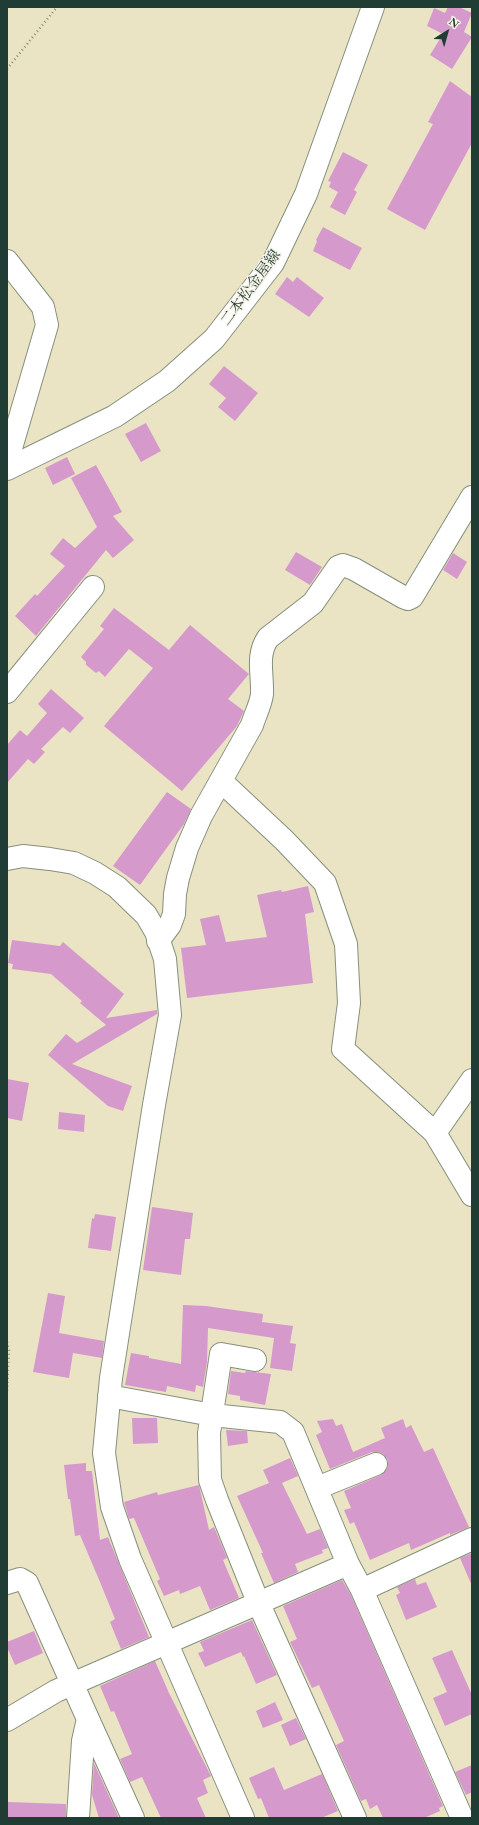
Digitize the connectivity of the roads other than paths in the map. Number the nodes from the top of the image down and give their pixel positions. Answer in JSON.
{"nodes":[{"id":1,"x":373,"y":7,"type":"edge"},
{"id":2,"x":7,"y":261,"type":"edge"},
{"id":3,"x":7,"y":462,"type":"edge"},
{"id":4,"x":7,"y":469,"type":"edge"},
{"id":5,"x":472,"y":497,"type":"edge"},
{"id":6,"x":93,"y":587,"type":"dead end"},
{"id":7,"x":7,"y":692,"type":"edge"},
{"id":8,"x":221,"y":781,"type":"junction"},
{"id":9,"x":7,"y":859,"type":"edge"},
{"id":10,"x":158,"y":941,"type":"junction"},
{"id":11,"x":472,"y":1080,"type":"edge"},
{"id":12,"x":435,"y":1133,"type":"junction"},
{"id":13,"x":472,"y":1195,"type":"edge"},
{"id":14,"x":255,"y":1360,"type":"dead end"},
{"id":15,"x":109,"y":1396,"type":"junction"},
{"id":16,"x":212,"y":1415,"type":"junction"},
{"id":17,"x":376,"y":1464,"type":"dead end"},
{"id":18,"x":317,"y":1488,"type":"junction"},
{"id":19,"x":472,"y":1539,"type":"edge"},
{"id":20,"x":348,"y":1564,"type":"junction"},
{"id":21,"x":7,"y":1583,"type":"edge"},
{"id":22,"x":362,"y":1590,"type":"junction"},
{"id":23,"x":258,"y":1602,"type":"junction"},
{"id":24,"x":166,"y":1643,"type":"junction"},
{"id":25,"x":73,"y":1685,"type":"junction"},
{"id":26,"x":88,"y":1719,"type":"junction"},
{"id":27,"x":7,"y":1720,"type":"edge"},
{"id":28,"x":472,"y":1816,"type":"edge"},
{"id":29,"x":78,"y":1818,"type":"edge"},
{"id":30,"x":133,"y":1818,"type":"edge"},
{"id":31,"x":243,"y":1818,"type":"edge"},
{"id":32,"x":355,"y":1818,"type":"edge"},
{"id":33,"x":462,"y":1818,"type":"edge"},
{"id":34,"x":469,"y":1818,"type":"edge"}],
"edges":[{"from":1,"to":4,"type":"street","name":"二本松金屋線"},
{"from":2,"to":3,"type":"street"},
{"from":5,"to":8,"type":"street"},
{"from":6,"to":7,"type":"street"},
{"from":8,"to":10,"type":"street"},
{"from":8,"to":12,"type":"street"},
{"from":9,"to":10,"type":"street"},
{"from":10,"to":15,"type":"street"},
{"from":11,"to":12,"type":"street"},
{"from":12,"to":13,"type":"street"},
{"from":14,"to":16,"type":"street"},
{"from":15,"to":16,"type":"street"},
{"from":15,"to":24,"type":"street"},
{"from":16,"to":18,"type":"street"},
{"from":16,"to":23,"type":"street"},
{"from":17,"to":18,"type":"street"},
{"from":18,"to":20,"type":"street"},
{"from":19,"to":22,"type":"street"},
{"from":20,"to":22,"type":"street"},
{"from":20,"to":23,"type":"street"},
{"from":21,"to":25,"type":"street"},
{"from":22,"to":33,"type":"street"},
{"from":23,"to":24,"type":"street"},
{"from":23,"to":32,"type":"street"},
{"from":24,"to":25,"type":"street"},
{"from":24,"to":31,"type":"street"},
{"from":25,"to":26,"type":"street"},
{"from":25,"to":27,"type":"street"},
{"from":26,"to":29,"type":"street"},
{"from":26,"to":30,"type":"street"},
{"from":28,"to":34,"type":"street"}]}
